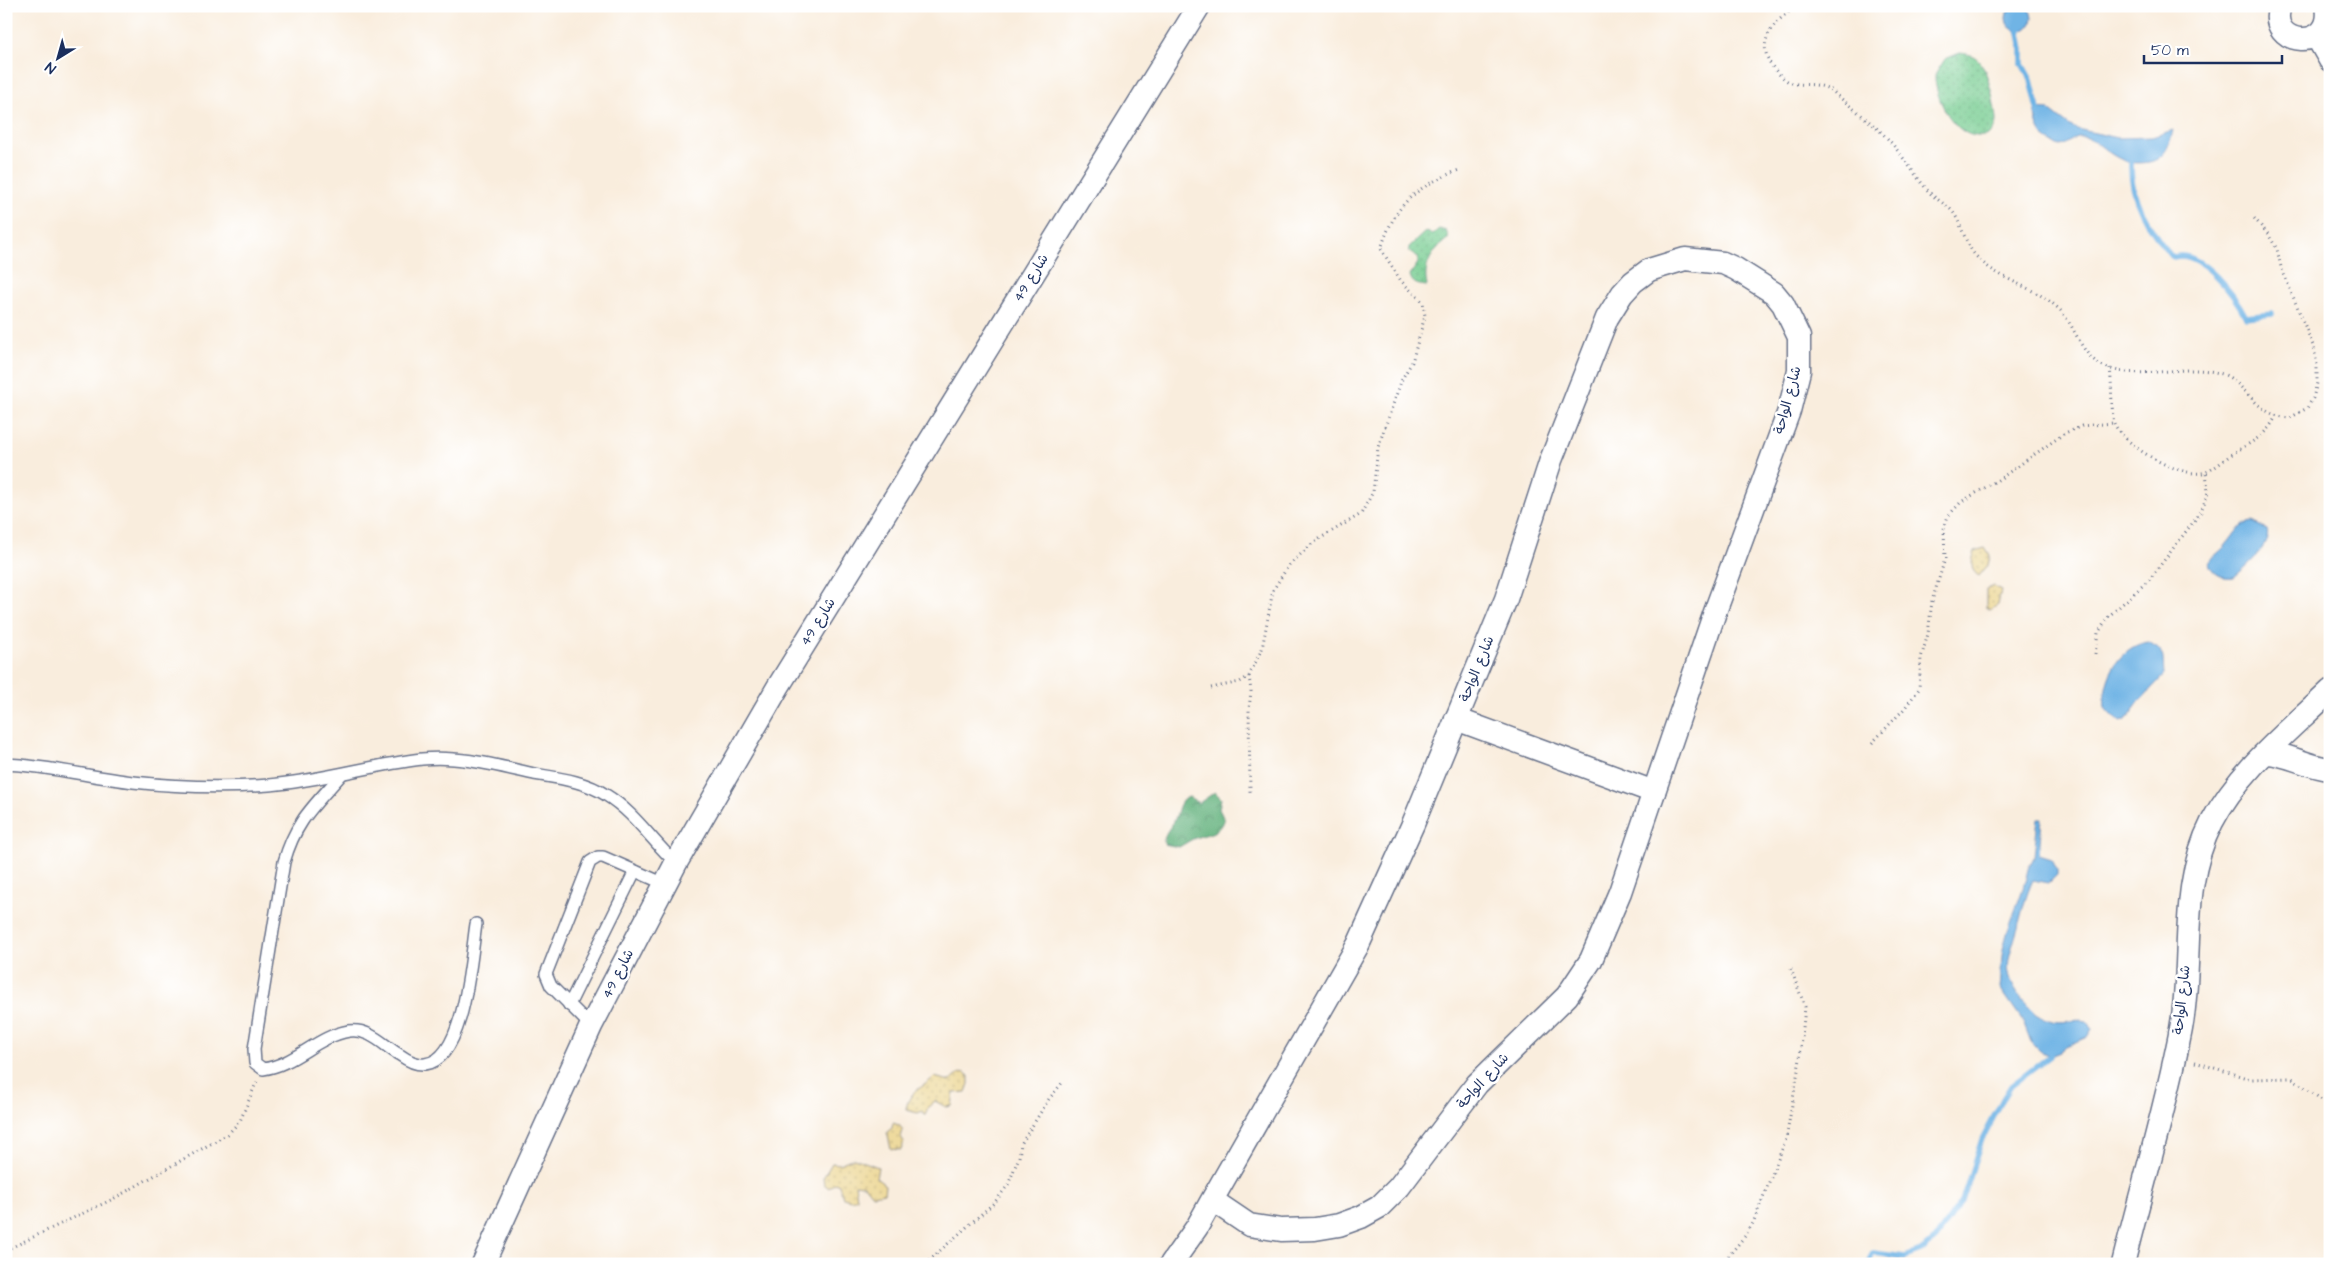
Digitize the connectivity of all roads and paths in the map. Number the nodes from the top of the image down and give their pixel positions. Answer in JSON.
{"nodes":[{"id":1,"x":1199,"y":6,"type":"edge"},
{"id":2,"x":1797,"y":6,"type":"edge"},
{"id":3,"x":2280,"y":6,"type":"edge"},
{"id":4,"x":2327,"y":6,"type":"edge"},
{"id":5,"x":2317,"y":37,"type":"junction"},
{"id":6,"x":2330,"y":60,"type":"edge"},
{"id":7,"x":1459,"y":170,"type":"dead end"},
{"id":8,"x":2254,"y":218,"type":"dead end"},
{"id":9,"x":2110,"y":368,"type":"junction"},
{"id":10,"x":2276,"y":416,"type":"junction"},
{"id":11,"x":2113,"y":423,"type":"junction"},
{"id":12,"x":2206,"y":471,"type":"junction"},
{"id":13,"x":2095,"y":654,"type":"dead end"},
{"id":14,"x":1249,"y":676,"type":"junction"},
{"id":15,"x":1211,"y":688,"type":"dead end"},
{"id":16,"x":2330,"y":691,"type":"edge"},
{"id":17,"x":1456,"y":719,"type":"junction"},
{"id":18,"x":1872,"y":743,"type":"dead end"},
{"id":19,"x":2267,"y":753,"type":"junction"},
{"id":20,"x":6,"y":764,"type":"edge"},
{"id":21,"x":2330,"y":769,"type":"edge"},
{"id":22,"x":342,"y":774,"type":"junction"},
{"id":23,"x":1250,"y":792,"type":"dead end"},
{"id":24,"x":1654,"y":792,"type":"junction"},
{"id":25,"x":676,"y":863,"type":"junction"},
{"id":26,"x":635,"y":871,"type":"junction"},
{"id":27,"x":665,"y":884,"type":"junction"},
{"id":28,"x":476,"y":924,"type":"dead end"},
{"id":29,"x":1791,"y":969,"type":"dead end"},
{"id":30,"x":569,"y":1004,"type":"junction"},
{"id":31,"x":591,"y":1026,"type":"junction"},
{"id":32,"x":2175,"y":1056,"type":"junction"},
{"id":33,"x":263,"y":1069,"type":"junction"},
{"id":34,"x":1062,"y":1083,"type":"dead end"},
{"id":35,"x":2330,"y":1106,"type":"edge"},
{"id":36,"x":1212,"y":1200,"type":"junction"},
{"id":37,"x":6,"y":1250,"type":"edge"},
{"id":38,"x":483,"y":1264,"type":"edge"},
{"id":39,"x":925,"y":1264,"type":"edge"},
{"id":40,"x":1171,"y":1264,"type":"edge"},
{"id":41,"x":1722,"y":1264,"type":"edge"},
{"id":42,"x":2123,"y":1264,"type":"edge"}],
"edges":[{"from":1,"to":25,"type":"street","name":"شارع 49"},
{"from":2,"to":9,"type":"path"},
{"from":3,"to":5,"type":"street"},
{"from":4,"to":5,"type":"street"},
{"from":5,"to":6,"type":"street"},
{"from":7,"to":14,"type":"path"},
{"from":8,"to":10,"type":"path"},
{"from":9,"to":10,"type":"path"},
{"from":9,"to":11,"type":"path"},
{"from":10,"to":12,"type":"path"},
{"from":11,"to":12,"type":"path"},
{"from":11,"to":18,"type":"path"},
{"from":12,"to":13,"type":"path"},
{"from":14,"to":15,"type":"path"},
{"from":14,"to":23,"type":"path"},
{"from":16,"to":19,"type":"street","name":"شارع الواحة"},
{"from":17,"to":24,"type":"street","name":"شارع الواحة"},
{"from":17,"to":24,"type":"street","name":"شارع الواحة"},
{"from":17,"to":36,"type":"street","name":"شارع الواحة"},
{"from":19,"to":21,"type":"street"},
{"from":19,"to":32,"type":"street","name":"شارع الواحة"},
{"from":20,"to":22,"type":"lane"},
{"from":22,"to":25,"type":"lane"},
{"from":22,"to":33,"type":"lane"},
{"from":24,"to":36,"type":"street","name":"شارع الواحة"},
{"from":25,"to":27,"type":"street","name":"شارع 49"},
{"from":26,"to":27,"type":"lane"},
{"from":26,"to":30,"type":"lane"},
{"from":26,"to":30,"type":"lane"},
{"from":27,"to":31,"type":"street","name":"شارع 49"},
{"from":28,"to":33,"type":"lane"},
{"from":29,"to":41,"type":"path"},
{"from":30,"to":31,"type":"lane"},
{"from":31,"to":38,"type":"street","name":"شارع 49"},
{"from":32,"to":35,"type":"path"},
{"from":32,"to":42,"type":"street","name":"شارع الواحة"},
{"from":33,"to":37,"type":"path"},
{"from":34,"to":39,"type":"path"},
{"from":36,"to":40,"type":"street","name":"شارع الواحة"}]}
